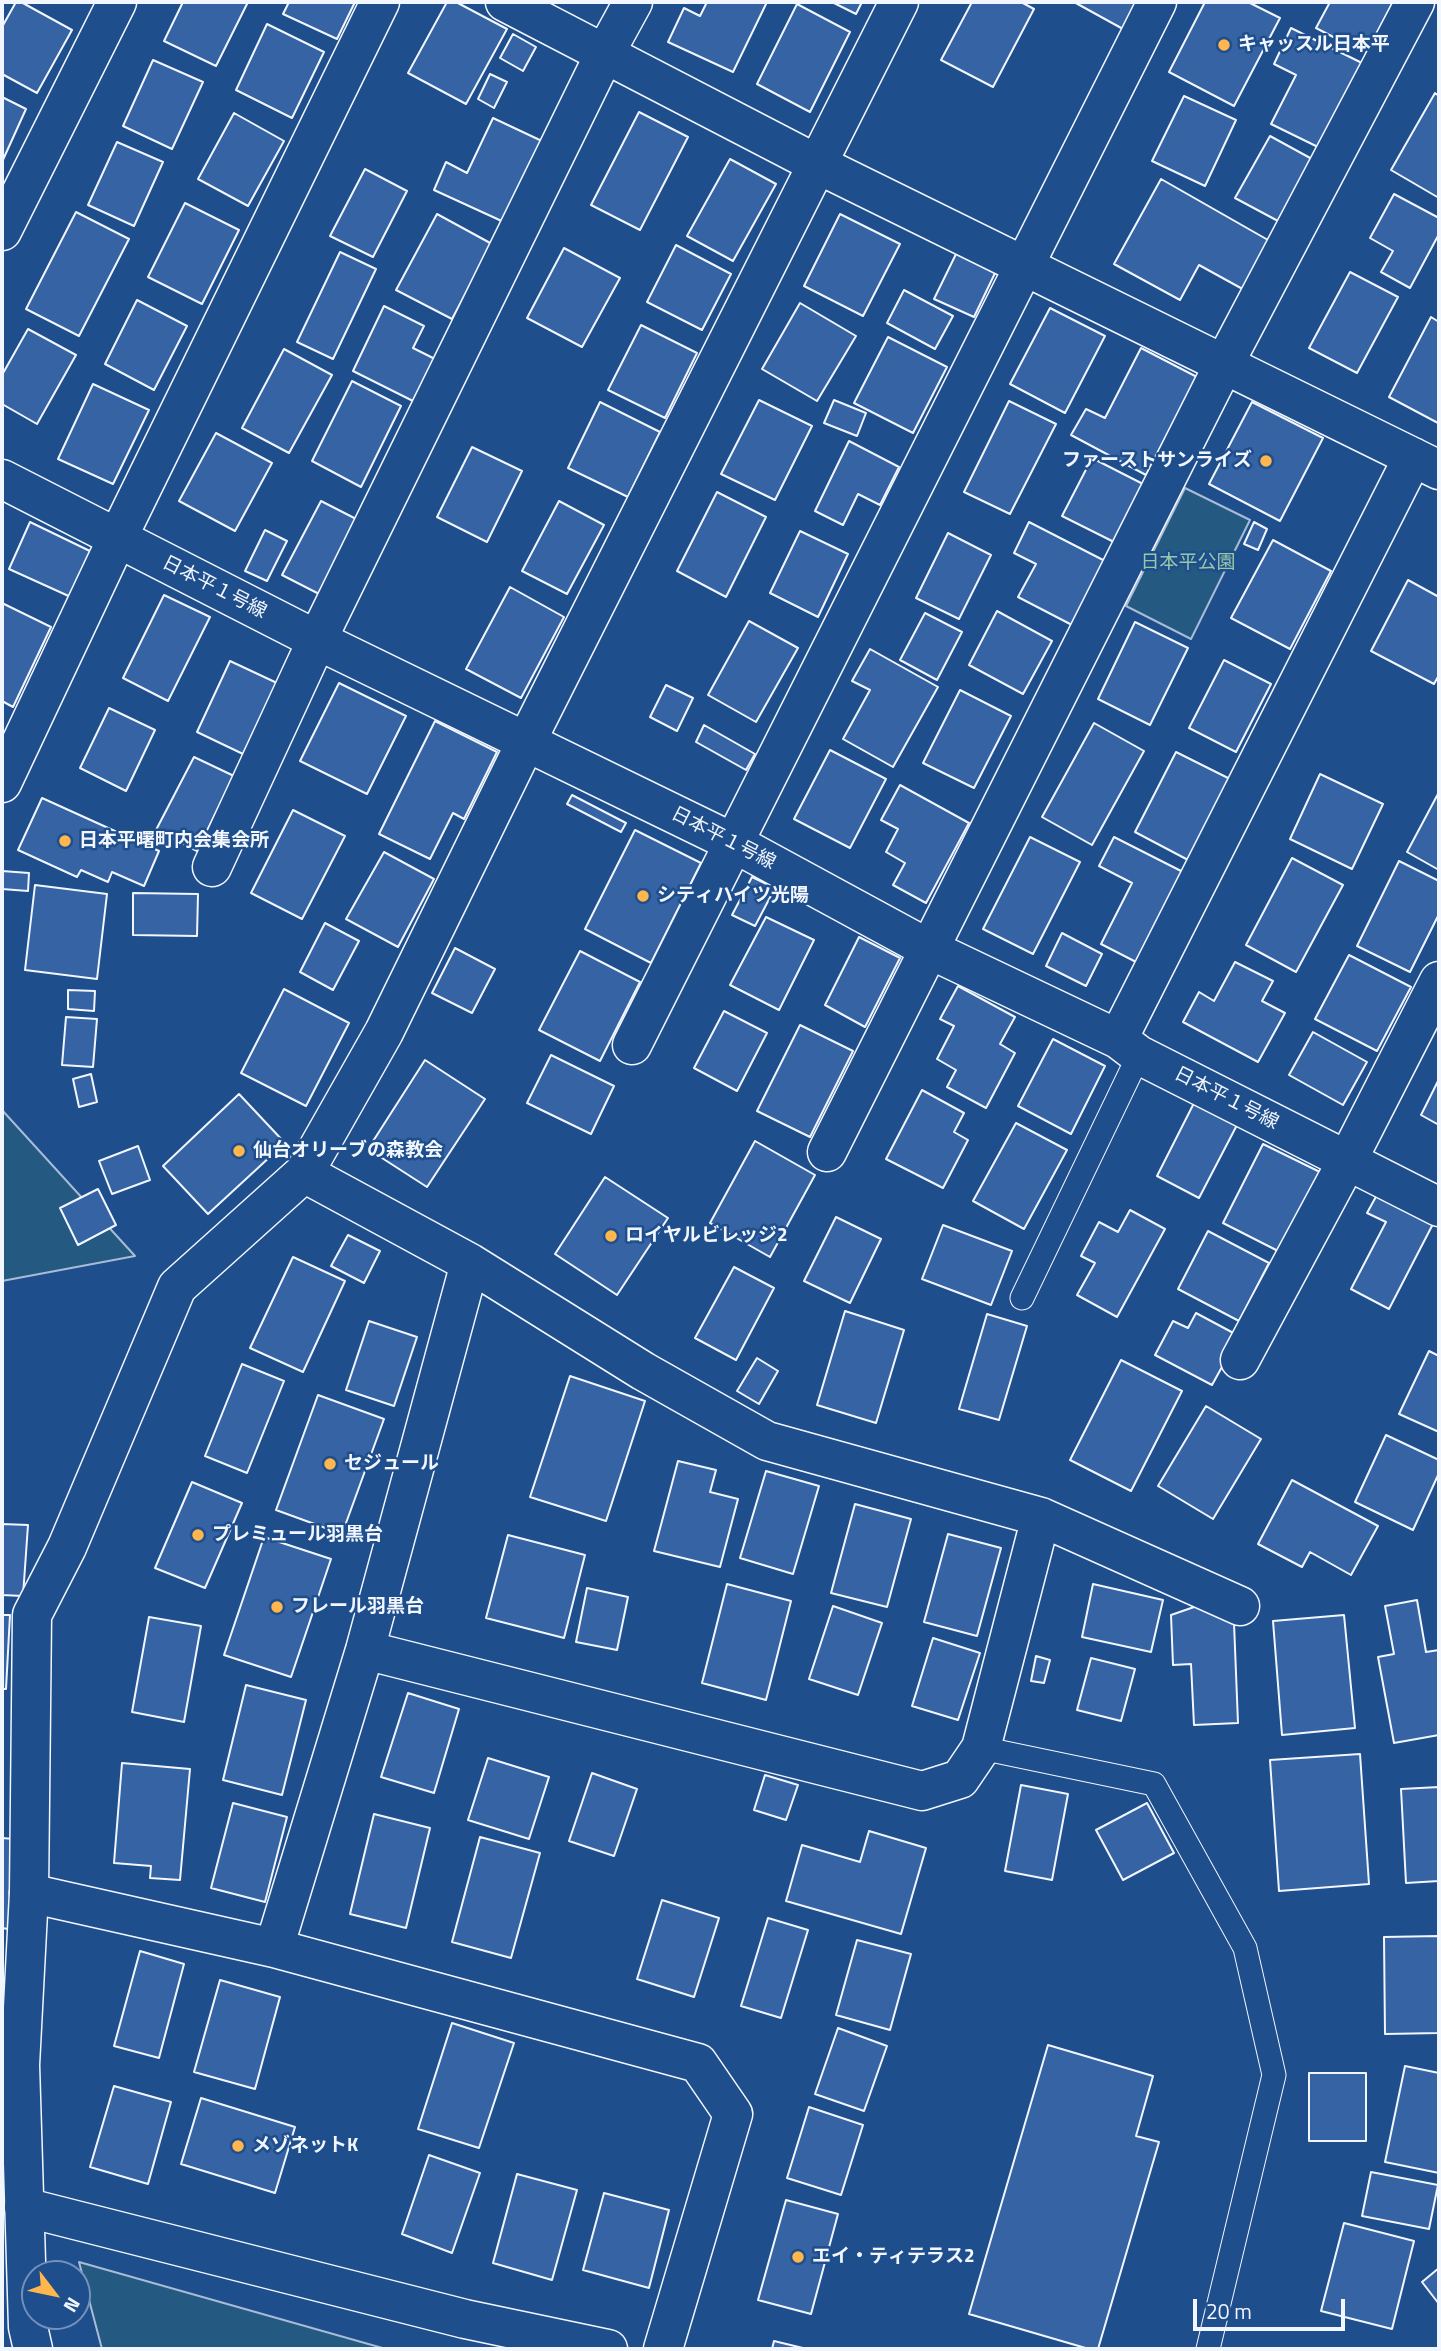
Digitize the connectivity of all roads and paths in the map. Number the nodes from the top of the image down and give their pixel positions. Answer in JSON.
{"nodes":[{"id":1,"x":117,"y":2,"type":"edge"},
{"id":2,"x":380,"y":2,"type":"edge"},
{"id":3,"x":505,"y":2,"type":"edge"},
{"id":4,"x":633,"y":2,"type":"edge"},
{"id":5,"x":899,"y":2,"type":"edge"},
{"id":6,"x":1157,"y":2,"type":"edge"},
{"id":7,"x":1415,"y":2,"type":"edge"},
{"id":8,"x":605,"y":53,"type":"junction"},
{"id":9,"x":817,"y":164,"type":"junction"},
{"id":10,"x":2,"y":231,"type":"edge"},
{"id":11,"x":1023,"y":266,"type":"junction"},
{"id":12,"x":1224,"y":364,"type":"junction"},
{"id":13,"x":1432,"y":465,"type":"edge"},
{"id":14,"x":2,"y":478,"type":"edge"},
{"id":15,"x":117,"y":539,"type":"junction"},
{"id":16,"x":317,"y":640,"type":"junction"},
{"id":17,"x":526,"y":742,"type":"junction"},
{"id":18,"x":2,"y":783,"type":"edge"},
{"id":19,"x":734,"y":843,"type":"junction"},
{"id":20,"x":212,"y":867,"type":"dead end"},
{"id":21,"x":929,"y":949,"type":"junction"},
{"id":22,"x":1439,"y":981,"type":"edge"},
{"id":23,"x":632,"y":1045,"type":"dead end"},
{"id":24,"x":1129,"y":1047,"type":"junction"},
{"id":25,"x":827,"y":1152,"type":"dead end"},
{"id":26,"x":1347,"y":1161,"type":"junction"},
{"id":27,"x":304,"y":1172,"type":"junction"},
{"id":28,"x":1439,"y":1207,"type":"edge"},
{"id":29,"x":470,"y":1263,"type":"junction"},
{"id":30,"x":1021,"y":1298,"type":"dead end"},
{"id":31,"x":1240,"y":1360,"type":"dead end"},
{"id":32,"x":1041,"y":1517,"type":"junction"},
{"id":33,"x":1240,"y":1606,"type":"dead end"},
{"id":34,"x":365,"y":1650,"type":"junction"},
{"id":35,"x":981,"y":1748,"type":"junction"},
{"id":36,"x":29,"y":1893,"type":"junction"},
{"id":37,"x":274,"y":1948,"type":"junction"},
{"id":38,"x":24,"y":2207,"type":"junction"},
{"id":39,"x":33,"y":2349,"type":"edge"},
{"id":40,"x":608,"y":2349,"type":"edge"},
{"id":41,"x":663,"y":2349,"type":"edge"},
{"id":42,"x":1208,"y":2349,"type":"edge"}],
"edges":[{"from":1,"to":10,"type":"street"},
{"from":2,"to":15,"type":"street"},
{"from":3,"to":8,"type":"street"},
{"from":4,"to":8,"type":"street"},
{"from":5,"to":9,"type":"street"},
{"from":6,"to":11,"type":"street"},
{"from":7,"to":12,"type":"street"},
{"from":8,"to":9,"type":"street"},
{"from":8,"to":16,"type":"street"},
{"from":9,"to":11,"type":"street"},
{"from":9,"to":17,"type":"street"},
{"from":11,"to":12,"type":"street"},
{"from":11,"to":19,"type":"street"},
{"from":12,"to":13,"type":"street"},
{"from":12,"to":21,"type":"street"},
{"from":13,"to":24,"type":"street"},
{"from":14,"to":15,"type":"street","name":"日本平１号線"},
{"from":15,"to":16,"type":"street","name":"日本平１号線"},
{"from":15,"to":18,"type":"street"},
{"from":16,"to":17,"type":"street","name":"日本平１号線"},
{"from":16,"to":20,"type":"street"},
{"from":17,"to":19,"type":"street","name":"日本平１号線"},
{"from":17,"to":27,"type":"street"},
{"from":19,"to":21,"type":"street","name":"日本平１号線"},
{"from":19,"to":23,"type":"street"},
{"from":21,"to":24,"type":"street","name":"日本平１号線"},
{"from":21,"to":25,"type":"street"},
{"from":22,"to":26,"type":"street"},
{"from":24,"to":26,"type":"street","name":"日本平１号線"},
{"from":24,"to":30,"type":"lane"},
{"from":26,"to":28,"type":"street","name":"日本平１号線"},
{"from":26,"to":31,"type":"street"},
{"from":27,"to":29,"type":"street"},
{"from":27,"to":36,"type":"street"},
{"from":29,"to":32,"type":"street"},
{"from":29,"to":34,"type":"street"},
{"from":32,"to":33,"type":"street"},
{"from":32,"to":35,"type":"street"},
{"from":34,"to":35,"type":"street"},
{"from":34,"to":37,"type":"street"},
{"from":35,"to":42,"type":"lane"},
{"from":36,"to":37,"type":"street"},
{"from":36,"to":38,"type":"street"},
{"from":37,"to":41,"type":"street"},
{"from":38,"to":39,"type":"street"},
{"from":38,"to":40,"type":"street"}]}
